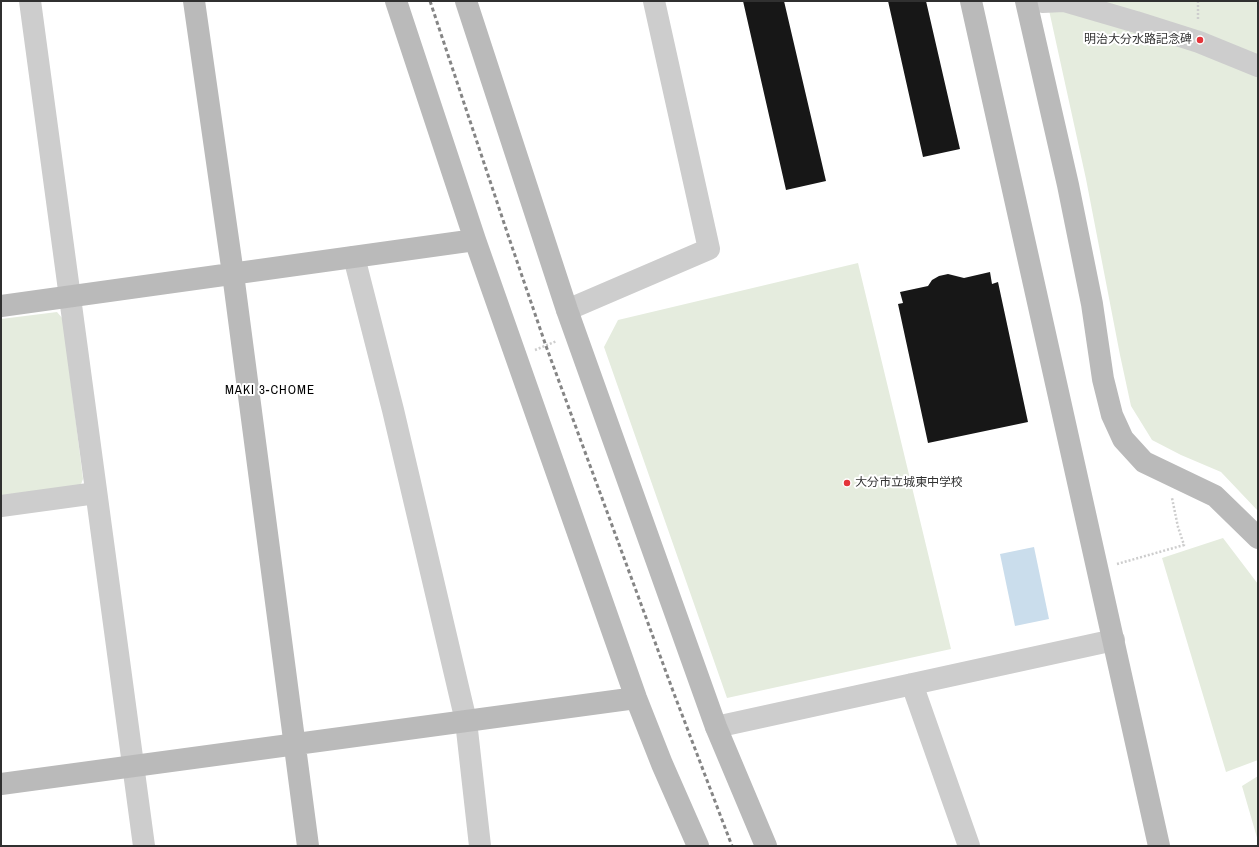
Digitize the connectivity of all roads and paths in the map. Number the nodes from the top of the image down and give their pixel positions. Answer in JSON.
{"nodes":[{"id":1,"x":30,"y":1,"type":"edge"},
{"id":2,"x":194,"y":1,"type":"edge"},
{"id":3,"x":396,"y":1,"type":"edge"},
{"id":4,"x":466,"y":1,"type":"edge"},
{"id":5,"x":654,"y":1,"type":"edge"},
{"id":6,"x":971,"y":1,"type":"edge"},
{"id":7,"x":1034,"y":1,"type":"edge"},
{"id":8,"x":1198,"y":1,"type":"edge"},
{"id":9,"x":1198,"y":6,"type":"dead end"},
{"id":10,"x":1258,"y":66,"type":"edge"},
{"id":11,"x":475,"y":240,"type":"junction"},
{"id":12,"x":354,"y":257,"type":"junction"},
{"id":13,"x":233,"y":274,"type":"junction"},
{"id":14,"x":70,"y":296,"type":"junction"},
{"id":15,"x":1,"y":306,"type":"edge"},
{"id":16,"x":567,"y":310,"type":"junction"},
{"id":17,"x":576,"y":334,"type":"junction"},
{"id":18,"x":516,"y":358,"type":"junction"},
{"id":19,"x":1170,"y":491,"type":"dead end"},
{"id":20,"x":96,"y":493,"type":"junction"},
{"id":21,"x":1,"y":506,"type":"edge"},
{"id":22,"x":1258,"y":538,"type":"edge"},
{"id":23,"x":1117,"y":564,"type":"dead end"},
{"id":24,"x":1114,"y":640,"type":"junction"},
{"id":25,"x":912,"y":684,"type":"junction"},
{"id":26,"x":636,"y":698,"type":"junction"},
{"id":27,"x":466,"y":721,"type":"junction"},
{"id":28,"x":716,"y":726,"type":"junction"},
{"id":29,"x":294,"y":745,"type":"junction"},
{"id":30,"x":133,"y":766,"type":"junction"},
{"id":31,"x":1,"y":784,"type":"edge"},
{"id":32,"x":144,"y":846,"type":"edge"},
{"id":33,"x":308,"y":846,"type":"edge"},
{"id":34,"x":480,"y":846,"type":"edge"},
{"id":35,"x":698,"y":846,"type":"edge"},
{"id":36,"x":766,"y":846,"type":"edge"},
{"id":37,"x":969,"y":846,"type":"edge"},
{"id":38,"x":1159,"y":846,"type":"edge"}],
"edges":[{"from":1,"to":14,"type":"street"},
{"from":2,"to":13,"type":"street"},
{"from":3,"to":11,"type":"street"},
{"from":4,"to":16,"type":"street"},
{"from":5,"to":16,"type":"street"},
{"from":6,"to":24,"type":"street"},
{"from":7,"to":10,"type":"street"},
{"from":7,"to":22,"type":"street"},
{"from":8,"to":9,"type":"path"},
{"from":11,"to":12,"type":"street"},
{"from":11,"to":18,"type":"street"},
{"from":12,"to":13,"type":"street"},
{"from":12,"to":27,"type":"street"},
{"from":13,"to":14,"type":"street"},
{"from":13,"to":29,"type":"street"},
{"from":14,"to":15,"type":"street"},
{"from":14,"to":20,"type":"street"},
{"from":16,"to":17,"type":"street"},
{"from":17,"to":18,"type":"path"},
{"from":17,"to":28,"type":"street"},
{"from":18,"to":26,"type":"street"},
{"from":19,"to":23,"type":"path"},
{"from":20,"to":21,"type":"street"},
{"from":20,"to":30,"type":"street"},
{"from":24,"to":25,"type":"street"},
{"from":24,"to":38,"type":"street"},
{"from":25,"to":28,"type":"street"},
{"from":25,"to":37,"type":"street"},
{"from":26,"to":27,"type":"street"},
{"from":26,"to":35,"type":"street"},
{"from":27,"to":29,"type":"street"},
{"from":27,"to":34,"type":"street"},
{"from":28,"to":36,"type":"street"},
{"from":29,"to":30,"type":"street"},
{"from":29,"to":33,"type":"street"},
{"from":30,"to":31,"type":"street"},
{"from":30,"to":32,"type":"street"}]}
